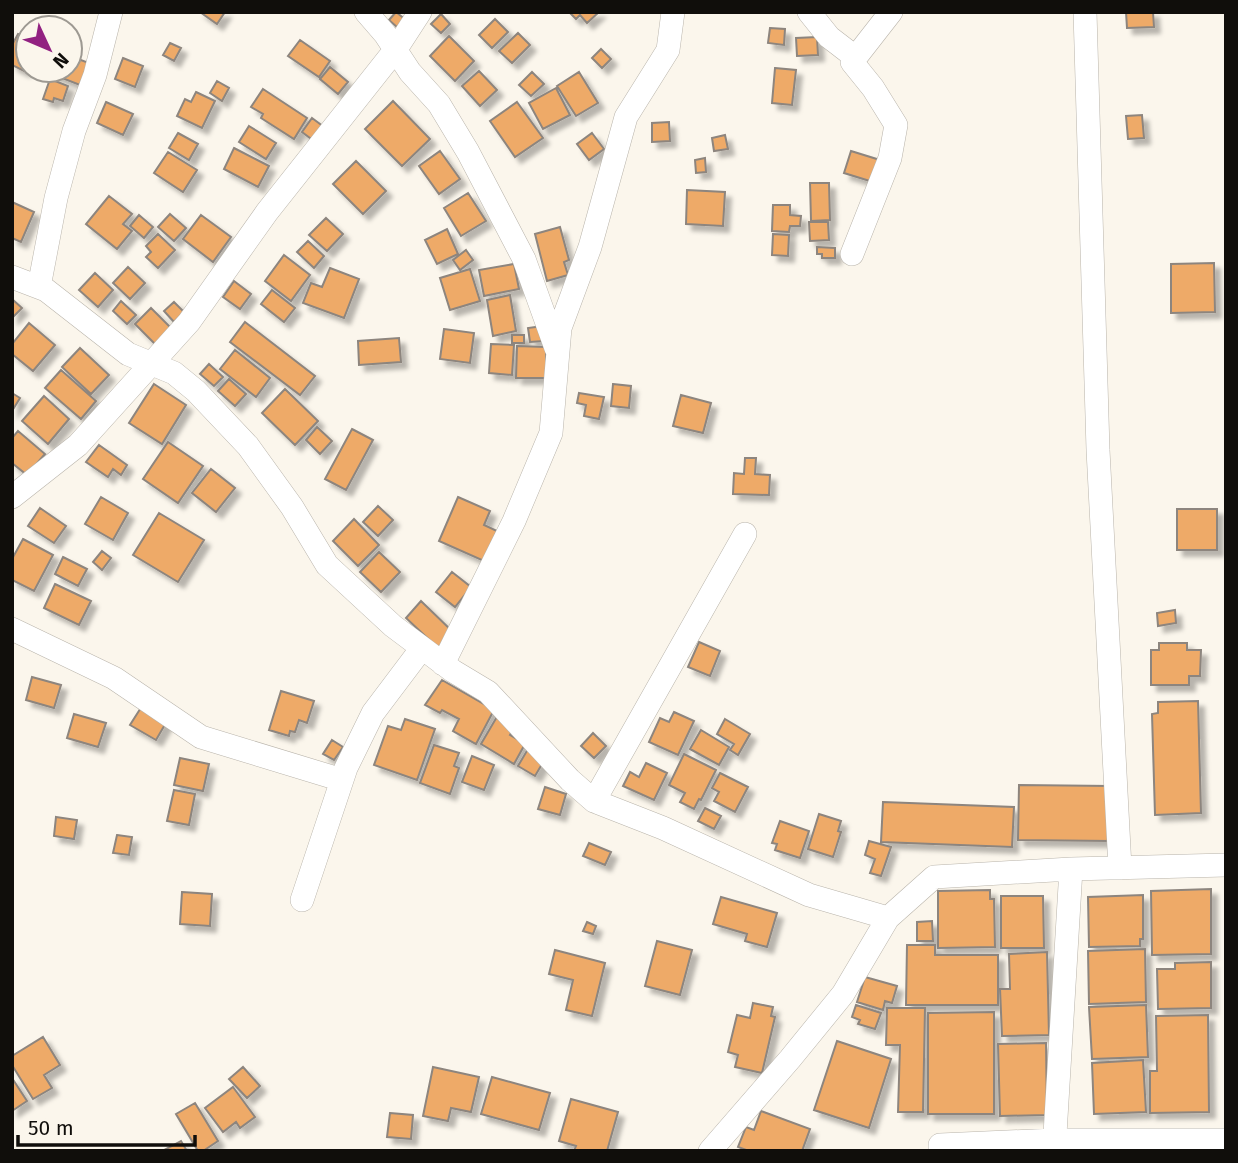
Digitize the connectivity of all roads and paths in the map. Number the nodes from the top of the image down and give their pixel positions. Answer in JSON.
{"nodes":[{"id":1,"x":111,"y":12,"type":"edge"},
{"id":2,"x":366,"y":12,"type":"edge"},
{"id":3,"x":421,"y":12,"type":"edge"},
{"id":4,"x":673,"y":12,"type":"edge"},
{"id":5,"x":809,"y":12,"type":"edge"},
{"id":6,"x":891,"y":12,"type":"edge"},
{"id":7,"x":1085,"y":12,"type":"edge"},
{"id":8,"x":396,"y":49,"type":"junction"},
{"id":9,"x":855,"y":57,"type":"junction"},
{"id":10,"x":852,"y":254,"type":"dead end"},
{"id":11,"x":12,"y":277,"type":"edge"},
{"id":12,"x":39,"y":287,"type":"junction"},
{"id":13,"x":557,"y":351,"type":"junction"},
{"id":14,"x":150,"y":363,"type":"junction"},
{"id":15,"x":12,"y":497,"type":"edge"},
{"id":16,"x":745,"y":534,"type":"dead end"},
{"id":17,"x":12,"y":629,"type":"edge"},
{"id":18,"x":422,"y":648,"type":"junction"},
{"id":19,"x":443,"y":664,"type":"junction"},
{"id":20,"x":342,"y":780,"type":"junction"},
{"id":21,"x":594,"y":801,"type":"junction"},
{"id":22,"x":1226,"y":865,"type":"edge"},
{"id":23,"x":1121,"y":868,"type":"junction"},
{"id":24,"x":1071,"y":869,"type":"junction"},
{"id":25,"x":302,"y":900,"type":"dead end"},
{"id":26,"x":888,"y":918,"type":"junction"},
{"id":27,"x":1226,"y":1140,"type":"edge"},
{"id":28,"x":1055,"y":1145,"type":"edge"},
{"id":29,"x":710,"y":1151,"type":"edge"},
{"id":30,"x":940,"y":1151,"type":"edge"}],
"edges":[{"from":1,"to":12,"type":"street"},
{"from":2,"to":8,"type":"street"},
{"from":3,"to":8,"type":"street"},
{"from":4,"to":13,"type":"street"},
{"from":5,"to":9,"type":"street"},
{"from":6,"to":9,"type":"street"},
{"from":7,"to":23,"type":"street"},
{"from":8,"to":13,"type":"street"},
{"from":8,"to":14,"type":"street"},
{"from":9,"to":10,"type":"street"},
{"from":11,"to":12,"type":"street"},
{"from":12,"to":14,"type":"street"},
{"from":13,"to":19,"type":"street"},
{"from":14,"to":15,"type":"street"},
{"from":14,"to":18,"type":"street"},
{"from":16,"to":21,"type":"street"},
{"from":17,"to":20,"type":"street"},
{"from":18,"to":19,"type":"street"},
{"from":18,"to":20,"type":"street"},
{"from":19,"to":21,"type":"street"},
{"from":20,"to":25,"type":"street"},
{"from":21,"to":26,"type":"street"},
{"from":22,"to":23,"type":"street"},
{"from":23,"to":24,"type":"street"},
{"from":24,"to":26,"type":"street"},
{"from":24,"to":28,"type":"street"},
{"from":26,"to":29,"type":"street"},
{"from":27,"to":28,"type":"street"},
{"from":28,"to":30,"type":"street"}]}
